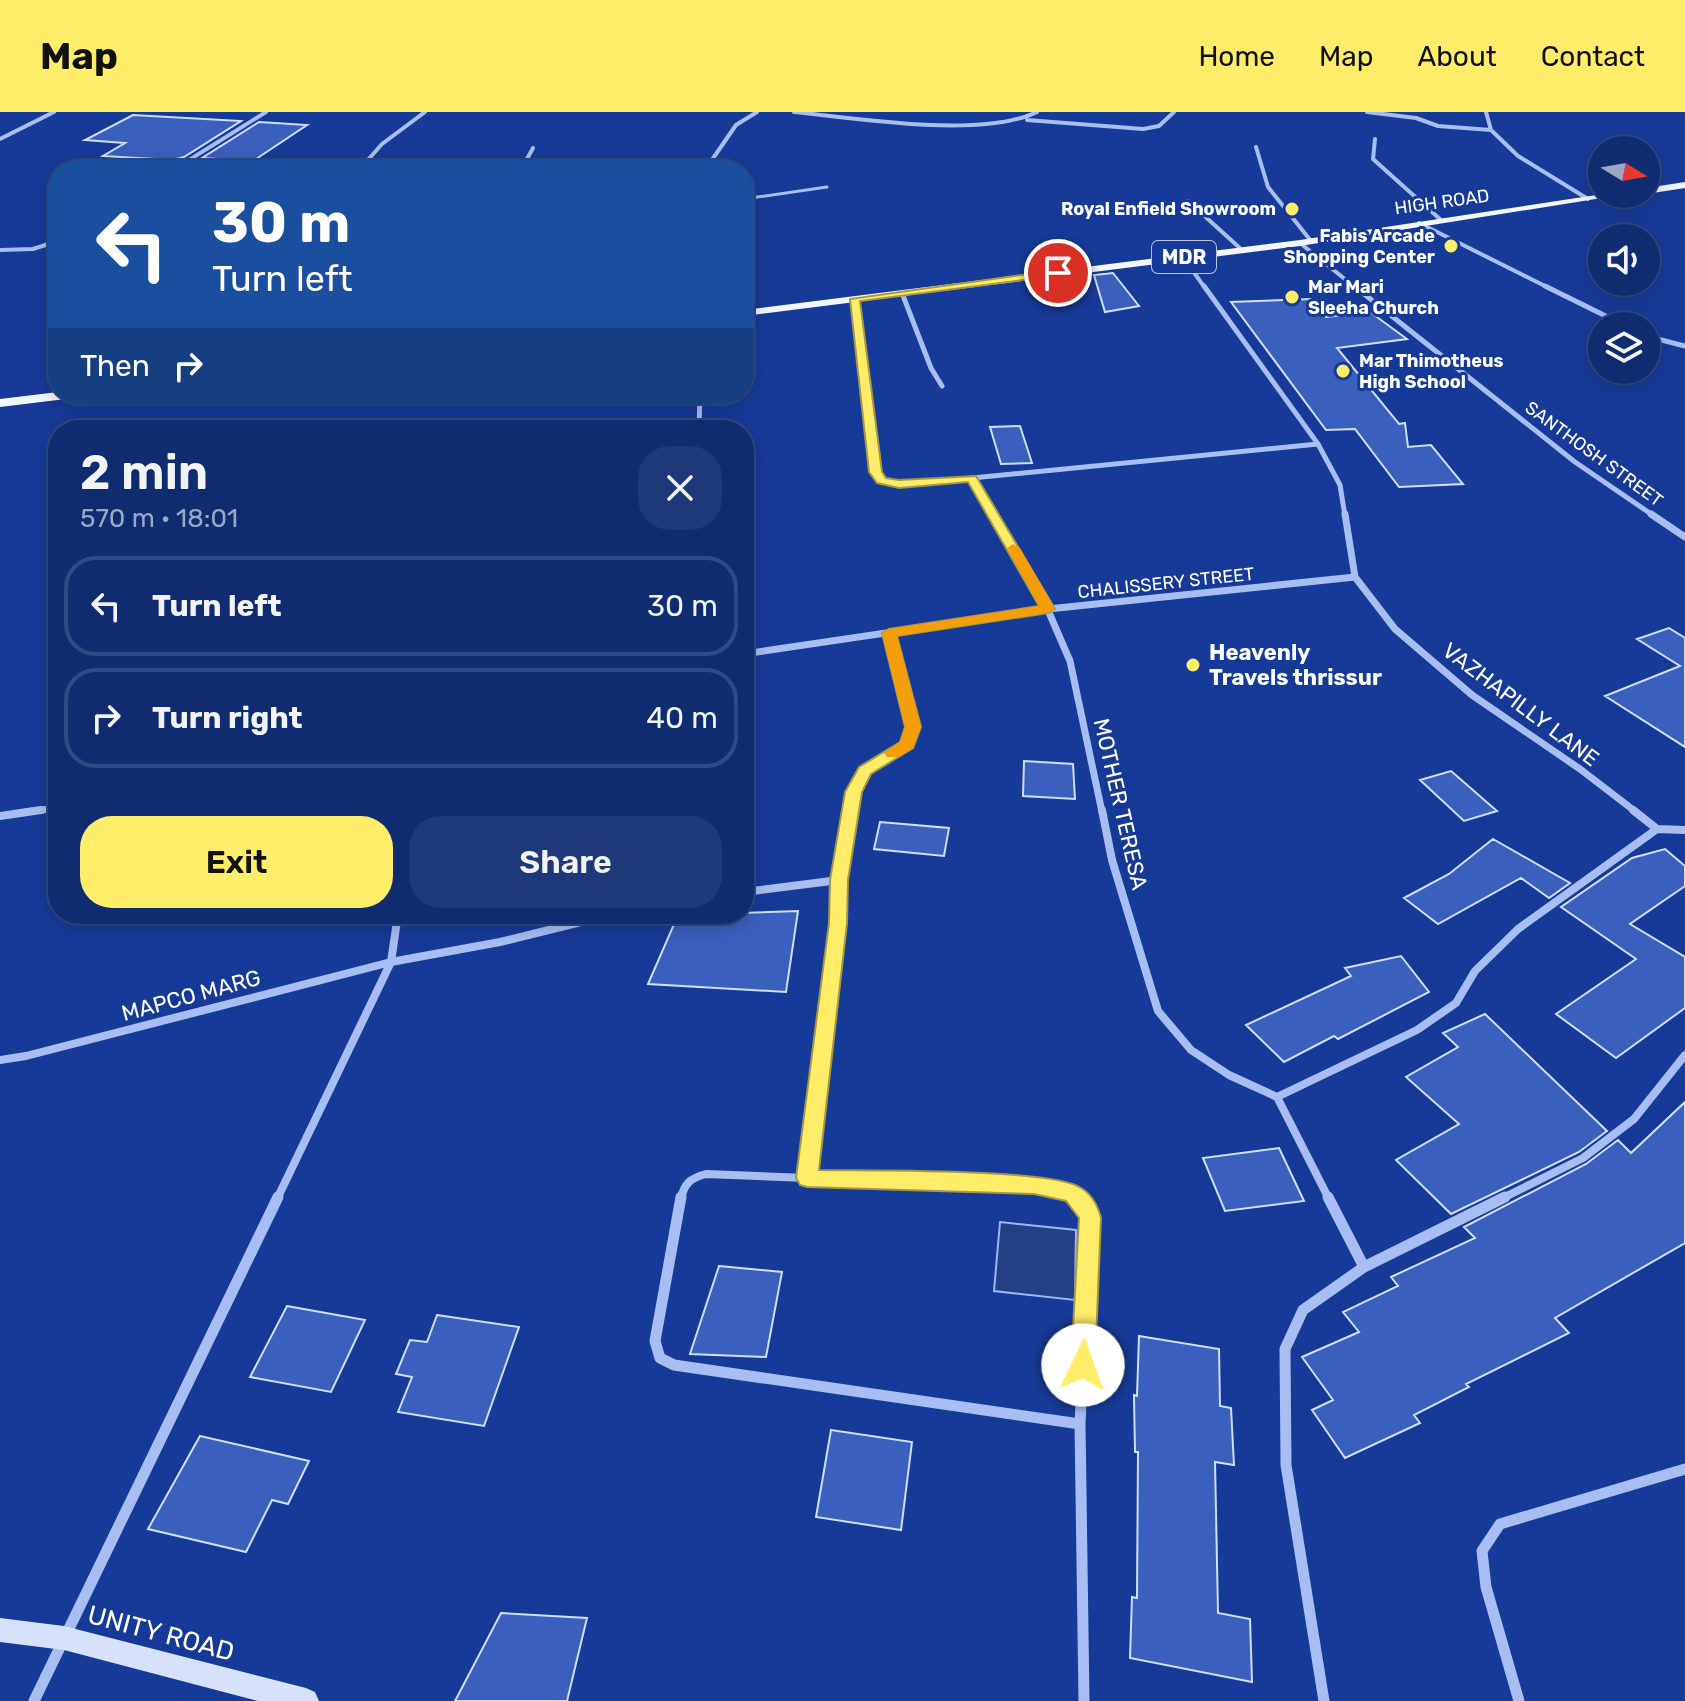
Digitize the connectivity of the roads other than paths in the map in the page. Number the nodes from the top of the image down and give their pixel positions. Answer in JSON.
{"nodes":[{"id":1,"x":54,"y":112,"type":"edge"},
{"id":2,"x":266,"y":112,"type":"edge"},
{"id":3,"x":425,"y":112,"type":"edge"},
{"id":4,"x":757,"y":112,"type":"edge"},
{"id":5,"x":794,"y":112,"type":"edge"},
{"id":6,"x":1037,"y":112,"type":"edge"},
{"id":7,"x":1174,"y":112,"type":"edge"},
{"id":8,"x":1367,"y":112,"type":"edge"},
{"id":9,"x":1486,"y":112,"type":"edge"},
{"id":10,"x":1026,"y":120,"type":"junction"},
{"id":11,"x":1491,"y":130,"type":"junction"},
{"id":12,"x":0,"y":131,"type":"edge"},
{"id":13,"x":13,"y":132,"type":"junction"},
{"id":14,"x":0,"y":139,"type":"edge"},
{"id":15,"x":1375,"y":139,"type":"dead end"},
{"id":16,"x":1256,"y":147,"type":"dead end"},
{"id":17,"x":533,"y":148,"type":"dead end"},
{"id":18,"x":189,"y":160,"type":"edge"},
{"id":19,"x":368,"y":160,"type":"edge"},
{"id":20,"x":526,"y":160,"type":"edge"},
{"id":21,"x":712,"y":160,"type":"edge"},
{"id":22,"x":1685,"y":185,"type":"edge"},
{"id":23,"x":827,"y":187,"type":"dead end"},
{"id":24,"x":1660,"y":189,"type":"edge"},
{"id":25,"x":754,"y":198,"type":"edge"},
{"id":26,"x":1588,"y":199,"type":"joint"},
{"id":27,"x":1188,"y":201,"type":"dead end"},
{"id":28,"x":1441,"y":220,"type":"junction"},
{"id":29,"x":1419,"y":223,"type":"junction"},
{"id":30,"x":1306,"y":242,"type":"junction"},
{"id":31,"x":48,"y":244,"type":"edge"},
{"id":32,"x":0,"y":250,"type":"edge"},
{"id":33,"x":1242,"y":250,"type":"junction"},
{"id":34,"x":1183,"y":257,"type":"junction"},
{"id":35,"x":902,"y":293,"type":"junction"},
{"id":36,"x":855,"y":299,"type":"junction"},
{"id":37,"x":754,"y":312,"type":"edge"},
{"id":38,"x":1598,"y":312,"type":"edge"},
{"id":39,"x":1660,"y":340,"type":"edge"},
{"id":40,"x":1685,"y":346,"type":"edge"},
{"id":41,"x":942,"y":386,"type":"dead end"},
{"id":42,"x":48,"y":397,"type":"edge"},
{"id":43,"x":0,"y":403,"type":"edge"},
{"id":44,"x":1318,"y":444,"type":"junction"},
{"id":45,"x":972,"y":478,"type":"junction"},
{"id":46,"x":1685,"y":537,"type":"edge"},
{"id":47,"x":1355,"y":577,"type":"junction"},
{"id":48,"x":1048,"y":609,"type":"junction"},
{"id":49,"x":889,"y":633,"type":"junction"},
{"id":50,"x":754,"y":653,"type":"edge"},
{"id":51,"x":48,"y":809,"type":"edge"},
{"id":52,"x":0,"y":816,"type":"edge"},
{"id":53,"x":1657,"y":829,"type":"junction"},
{"id":54,"x":1685,"y":830,"type":"edge"},
{"id":55,"x":839,"y":880,"type":"junction"},
{"id":56,"x":754,"y":891,"type":"edge"},
{"id":57,"x":397,"y":924,"type":"edge"},
{"id":58,"x":573,"y":924,"type":"edge"},
{"id":59,"x":391,"y":962,"type":"junction"},
{"id":60,"x":1685,"y":1055,"type":"edge"},
{"id":61,"x":0,"y":1060,"type":"edge"},
{"id":62,"x":1277,"y":1097,"type":"junction"},
{"id":63,"x":807,"y":1178,"type":"junction"},
{"id":64,"x":1364,"y":1267,"type":"junction"},
{"id":65,"x":1080,"y":1424,"type":"junction"},
{"id":66,"x":1685,"y":1469,"type":"edge"},
{"id":67,"x":0,"y":1630,"type":"edge"},
{"id":68,"x":64,"y":1638,"type":"junction"},
{"id":69,"x":34,"y":1701,"type":"edge"},
{"id":70,"x":306,"y":1701,"type":"edge"},
{"id":71,"x":1084,"y":1701,"type":"edge"},
{"id":72,"x":1324,"y":1701,"type":"edge"},
{"id":73,"x":1519,"y":1701,"type":"edge"}],
"edges":[{"from":1,"to":13,"type":"street"},
{"from":2,"to":18,"type":"street"},
{"from":3,"to":19,"type":"street"},
{"from":4,"to":21,"type":"street"},
{"from":5,"to":10,"type":"street"},
{"from":6,"to":10,"type":"street"},
{"from":7,"to":10,"type":"street"},
{"from":8,"to":11,"type":"street"},
{"from":9,"to":11,"type":"street"},
{"from":11,"to":26,"type":"street"},
{"from":12,"to":13,"type":"street"},
{"from":13,"to":14,"type":"street"},
{"from":15,"to":28,"type":"street"},
{"from":16,"to":30,"type":"street","name":"SANTHOSH STREET"},
{"from":17,"to":20,"type":"street"},
{"from":22,"to":24,"type":"main road"},
{"from":23,"to":25,"type":"lane"},
{"from":26,"to":28,"type":"main road","name":"HIGH ROAD","number":"MDR"},
{"from":27,"to":33,"type":"street"},
{"from":28,"to":29,"type":"main road","name":"HIGH ROAD","number":"MDR"},
{"from":29,"to":30,"type":"main road","name":"HIGH ROAD","number":"MDR"},
{"from":29,"to":38,"type":"street"},
{"from":30,"to":33,"type":"main road","name":"HIGH ROAD","number":"MDR"},
{"from":30,"to":46,"type":"street","name":"SANTHOSH STREET"},
{"from":31,"to":32,"type":"street"},
{"from":33,"to":34,"type":"main road","name":"HIGH ROAD","number":"MDR"},
{"from":34,"to":35,"type":"main road","name":"HIGH ROAD","number":"MDR"},
{"from":34,"to":44,"type":"street"},
{"from":35,"to":36,"type":"main road","name":"HIGH ROAD","number":"MDR"},
{"from":35,"to":41,"type":"street"},
{"from":36,"to":37,"type":"main road","name":"HIGH ROAD","number":"MDR"},
{"from":36,"to":45,"type":"street"},
{"from":39,"to":40,"type":"street"},
{"from":42,"to":43,"type":"main road"},
{"from":44,"to":45,"type":"street"},
{"from":44,"to":47,"type":"street"},
{"from":45,"to":48,"type":"street","name":"MOTHER TERESA"},
{"from":47,"to":48,"type":"street","name":"CHALISSERY STREET"},
{"from":47,"to":53,"type":"street","name":"VAZHAPILLY LANE"},
{"from":48,"to":49,"type":"street","name":"CHALISSERY STREET"},
{"from":48,"to":62,"type":"street","name":"MOTHER TERESA"},
{"from":49,"to":50,"type":"street","name":"CHALISSERY STREET"},
{"from":49,"to":55,"type":"street"},
{"from":51,"to":52,"type":"street"},
{"from":53,"to":54,"type":"street"},
{"from":53,"to":62,"type":"street"},
{"from":55,"to":56,"type":"street"},
{"from":55,"to":63,"type":"street"},
{"from":57,"to":59,"type":"street"},
{"from":58,"to":59,"type":"street","name":"MAPCO MARG"},
{"from":59,"to":61,"type":"street","name":"MAPCO MARG"},
{"from":59,"to":68,"type":"street"},
{"from":60,"to":64,"type":"street"},
{"from":62,"to":64,"type":"street"},
{"from":63,"to":65,"type":"street"},
{"from":63,"to":65,"type":"street"},
{"from":64,"to":72,"type":"street"},
{"from":65,"to":71,"type":"street"},
{"from":66,"to":73,"type":"street"},
{"from":67,"to":68,"type":"street","name":"UNITY ROAD"},
{"from":68,"to":69,"type":"street"},
{"from":68,"to":70,"type":"street","name":"UNITY ROAD"}]}
